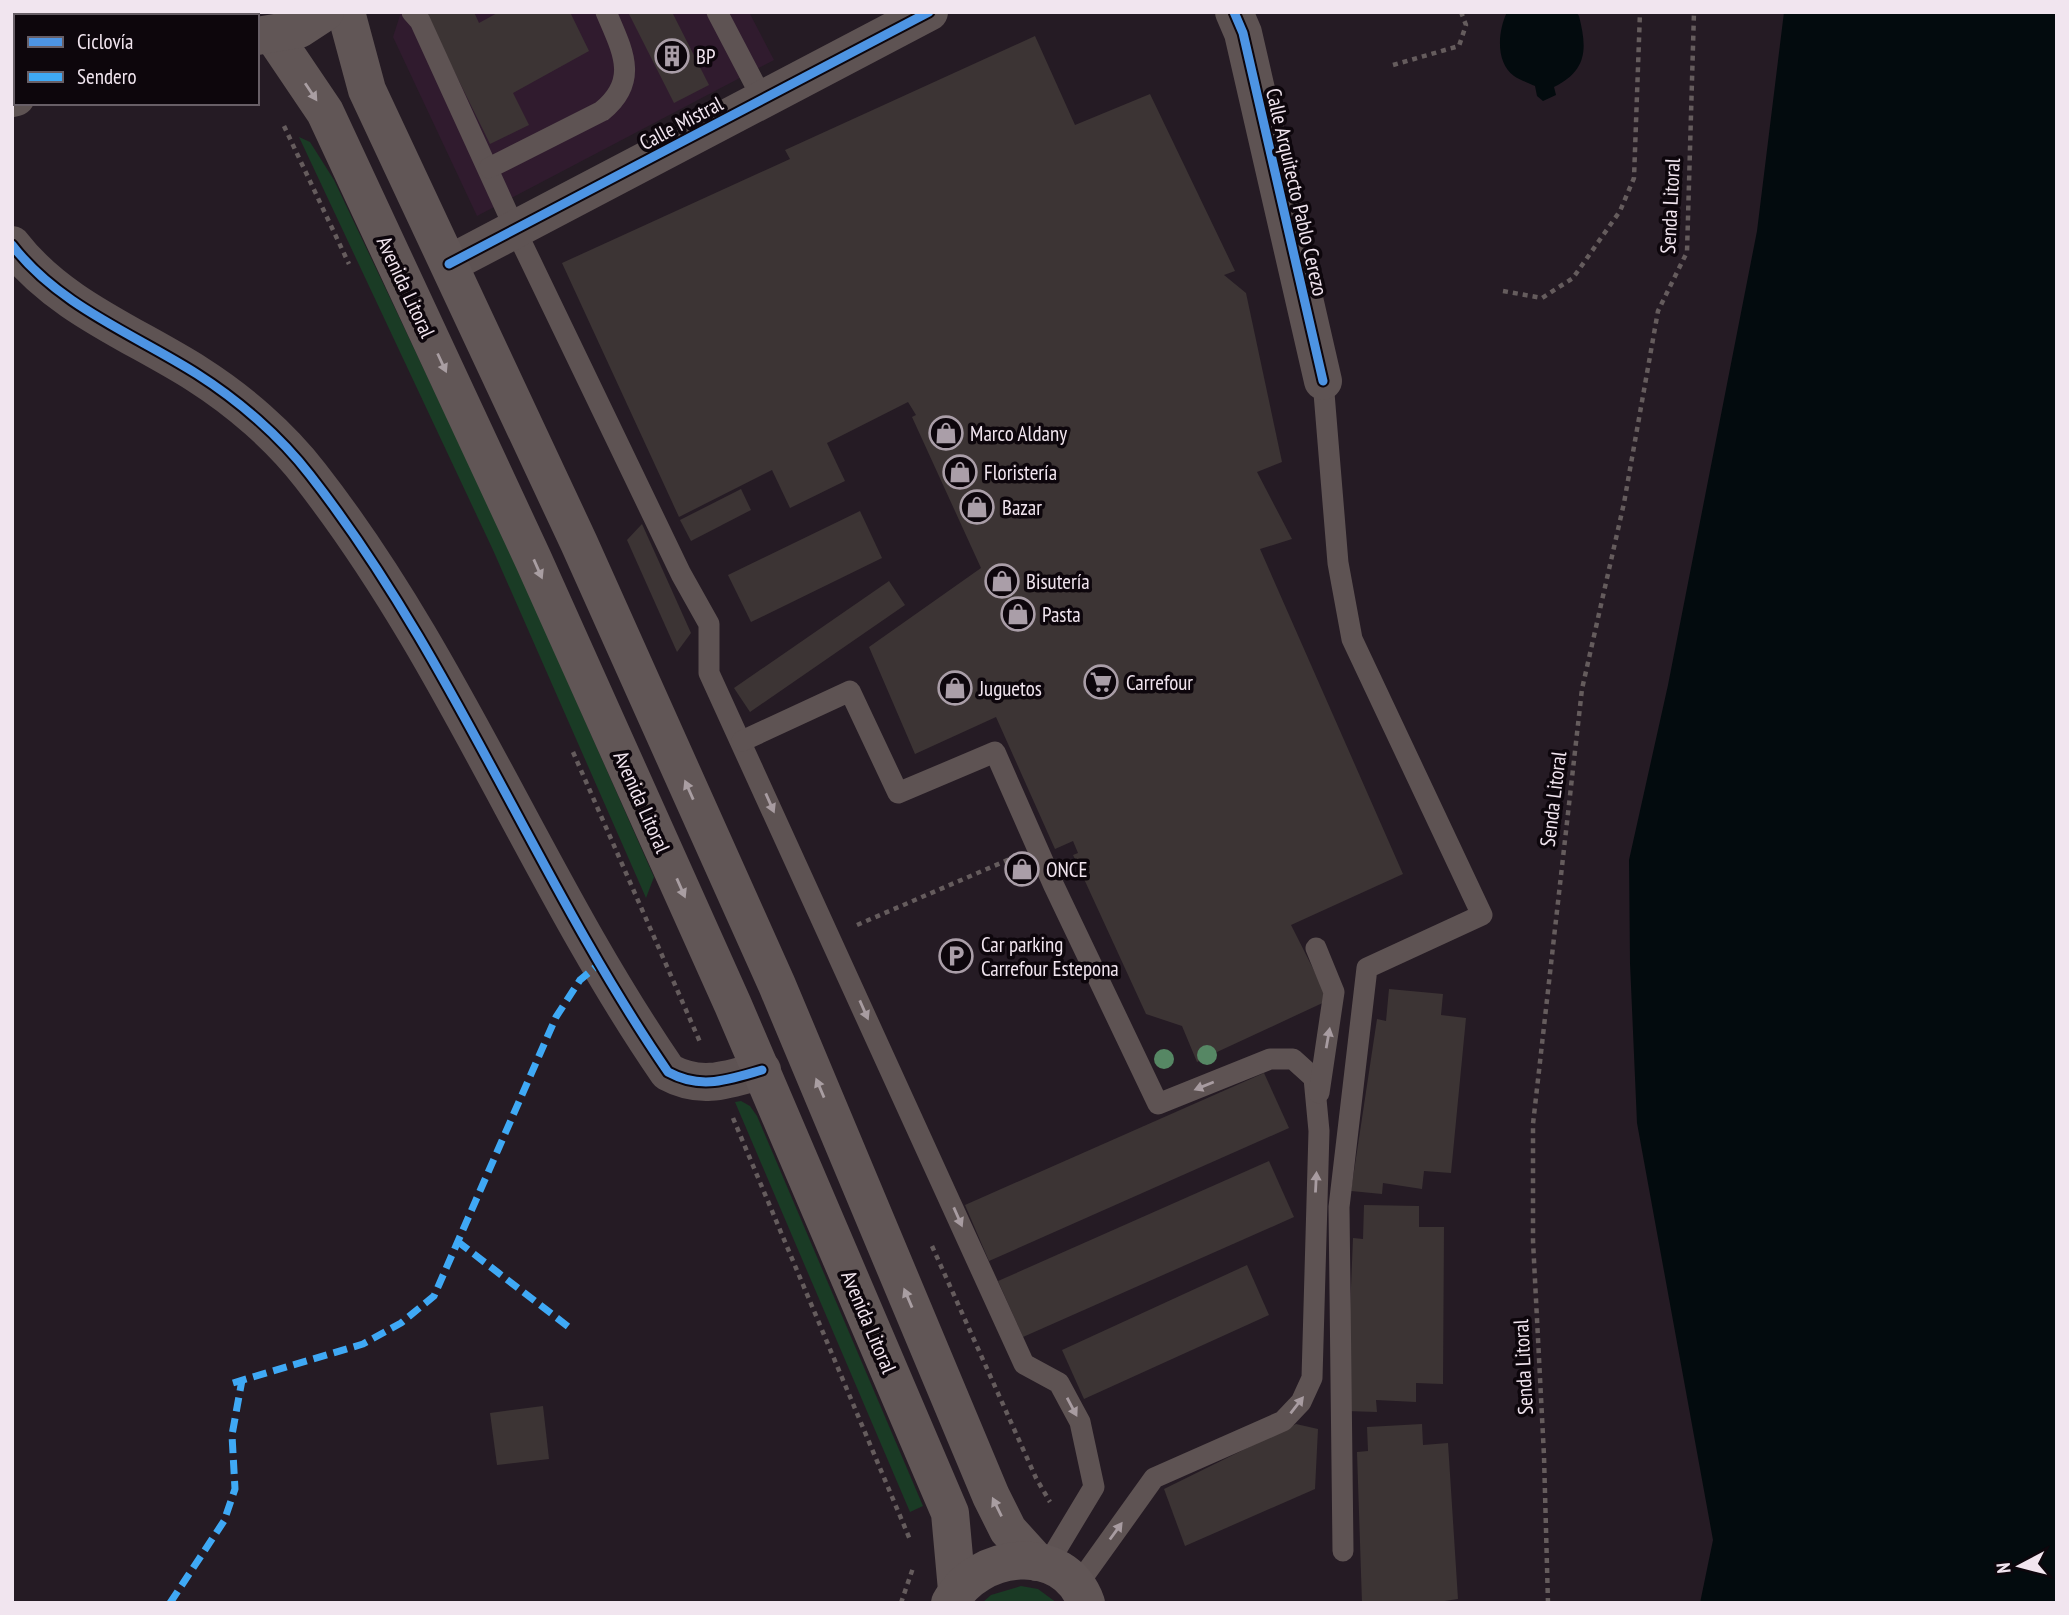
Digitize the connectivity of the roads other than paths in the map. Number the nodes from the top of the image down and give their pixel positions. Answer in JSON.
{"nodes":[{"id":1,"x":325,"y":12,"type":"edge"},
{"id":2,"x":346,"y":12,"type":"edge"},
{"id":3,"x":606,"y":12,"type":"edge"},
{"id":4,"x":717,"y":12,"type":"edge"},
{"id":5,"x":929,"y":12,"type":"edge"},
{"id":6,"x":1234,"y":12,"type":"edge"},
{"id":7,"x":416,"y":17,"type":"edge"},
{"id":8,"x":265,"y":35,"type":"edge"},
{"id":9,"x":763,"y":100,"type":"junction"},
{"id":10,"x":489,"y":168,"type":"junction"},
{"id":11,"x":515,"y":229,"type":"junction"},
{"id":12,"x":12,"y":245,"type":"edge"},
{"id":13,"x":449,"y":264,"type":"junction"},
{"id":14,"x":1323,"y":381,"type":"joint"},
{"id":15,"x":742,"y":741,"type":"junction"},
{"id":16,"x":1316,"y":948,"type":"dead end"},
{"id":17,"x":762,"y":1070,"type":"junction"},
{"id":18,"x":1317,"y":1105,"type":"junction"},
{"id":19,"x":1343,"y":1551,"type":"dead end"},
{"id":20,"x":1061,"y":1579,"type":"edge"},
{"id":21,"x":954,"y":1597,"type":"edge"}],
"edges":[{"from":1,"to":8,"type":"main road"},
{"from":2,"to":13,"type":"main road"},
{"from":3,"to":10,"type":"lane"},
{"from":4,"to":9,"type":"lane"},
{"from":5,"to":9,"type":"street","name":"Calle Mistral"},
{"from":6,"to":14,"type":"street","name":"Calle Arquitecto Pablo Cerezo"},
{"from":7,"to":10,"type":"lane"},
{"from":8,"to":17,"type":"main road","name":"Avenida Litoral","one_way":true},
{"from":9,"to":11,"type":"street","name":"Calle Mistral"},
{"from":10,"to":11,"type":"lane"},
{"from":11,"to":13,"type":"street","name":"Calle Mistral"},
{"from":11,"to":15,"type":"lane"},
{"from":12,"to":17,"type":"street"},
{"from":20,"to":13,"type":"main road","one_way":true},
{"from":14,"to":19,"type":"lane"},
{"from":18,"to":15,"type":"lane","one_way":true},
{"from":15,"to":20,"type":"lane","one_way":true},
{"from":18,"to":16,"type":"lane","one_way":true},
{"from":17,"to":21,"type":"main road","name":"Avenida Litoral"},
{"from":20,"to":18,"type":"lane","one_way":true},
{"from":20,"to":21,"type":"main road"}]}
